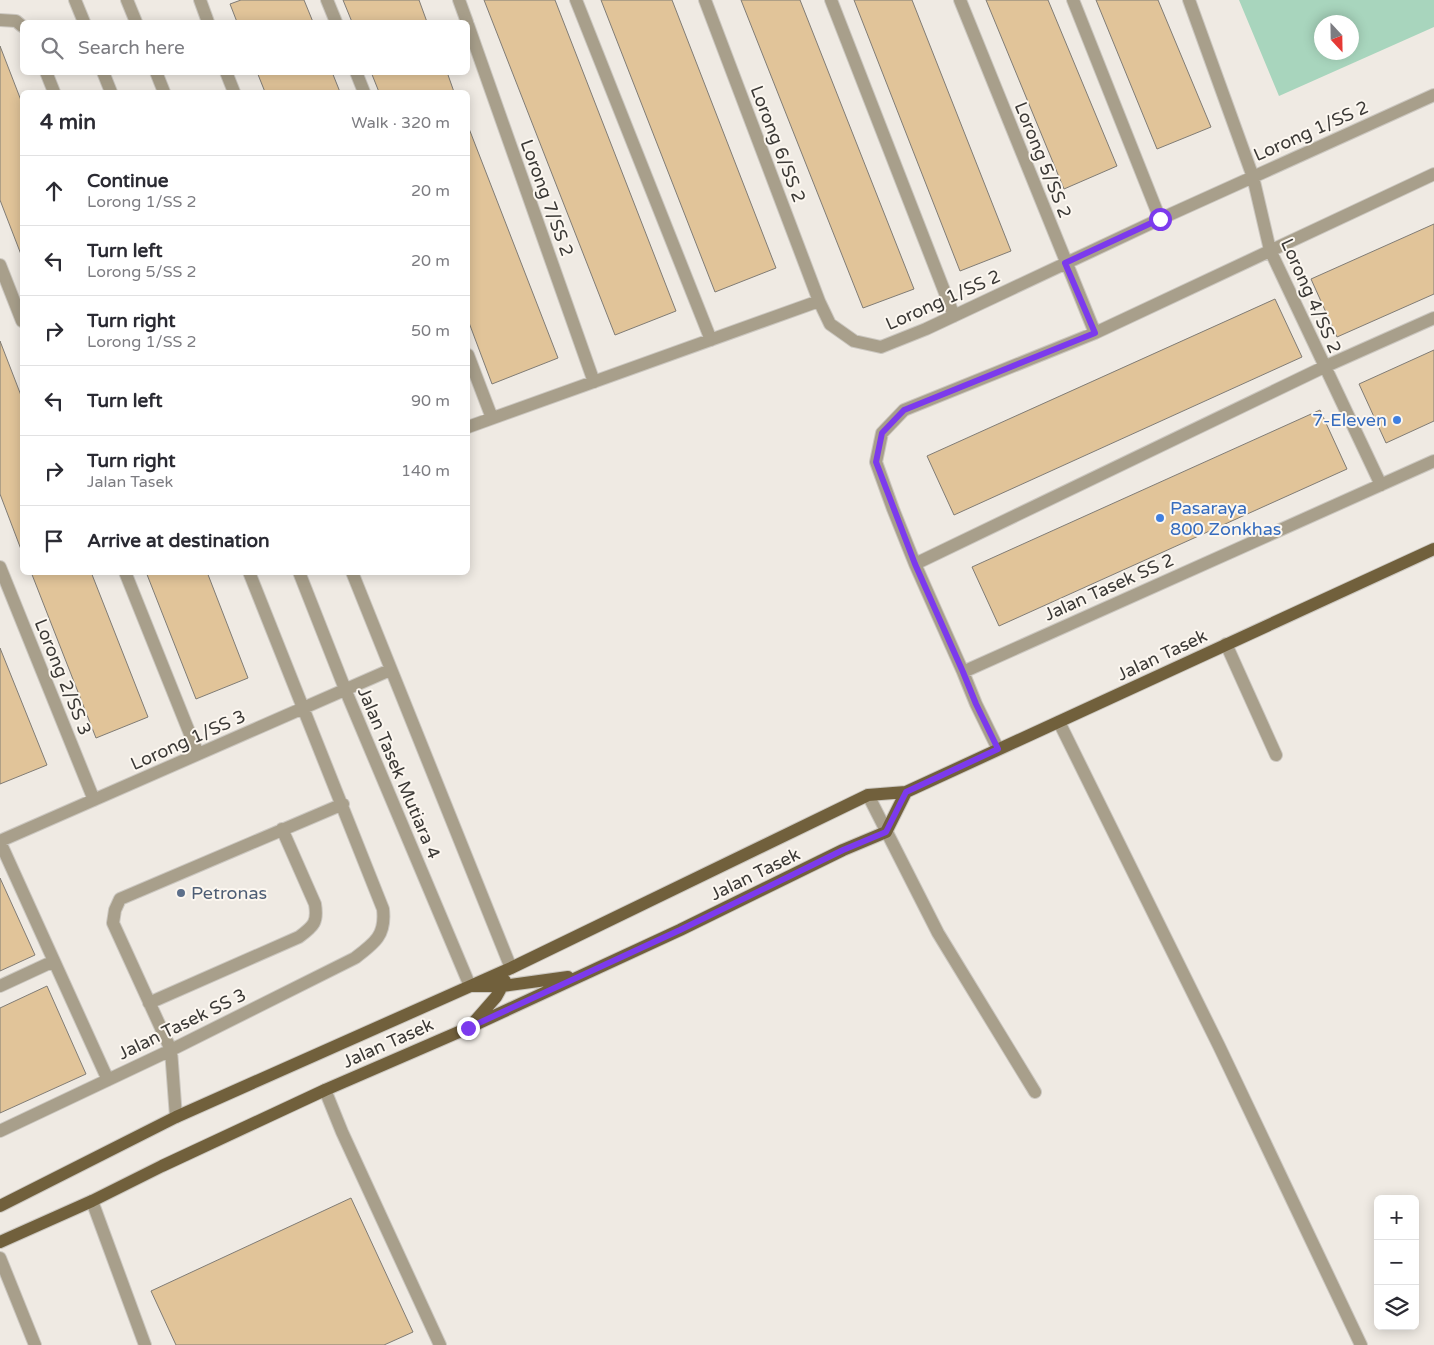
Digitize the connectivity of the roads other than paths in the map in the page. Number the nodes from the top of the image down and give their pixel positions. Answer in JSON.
{"nodes":[{"id":1,"x":75,"y":0,"type":"edge"},
{"id":2,"x":127,"y":0,"type":"edge"},
{"id":3,"x":200,"y":0,"type":"edge"},
{"id":4,"x":327,"y":0,"type":"edge"},
{"id":5,"x":459,"y":0,"type":"edge"},
{"id":6,"x":576,"y":0,"type":"edge"},
{"id":7,"x":704,"y":0,"type":"edge"},
{"id":8,"x":832,"y":0,"type":"edge"},
{"id":9,"x":960,"y":0,"type":"edge"},
{"id":10,"x":1073,"y":0,"type":"edge"},
{"id":11,"x":1189,"y":0,"type":"edge"},
{"id":12,"x":0,"y":20,"type":"edge"},
{"id":13,"x":83,"y":20,"type":"edge"},
{"id":14,"x":135,"y":20,"type":"edge"},
{"id":15,"x":207,"y":20,"type":"edge"},
{"id":16,"x":335,"y":20,"type":"edge"},
{"id":17,"x":466,"y":20,"type":"edge"},
{"id":18,"x":20,"y":24,"type":"edge"},
{"id":19,"x":470,"y":32,"type":"edge"},
{"id":20,"x":47,"y":75,"type":"edge"},
{"id":21,"x":104,"y":75,"type":"edge"},
{"id":22,"x":157,"y":75,"type":"edge"},
{"id":23,"x":227,"y":75,"type":"edge"},
{"id":24,"x":357,"y":75,"type":"edge"},
{"id":25,"x":53,"y":90,"type":"edge"},
{"id":26,"x":110,"y":90,"type":"edge"},
{"id":27,"x":163,"y":90,"type":"edge"},
{"id":28,"x":233,"y":90,"type":"edge"},
{"id":29,"x":363,"y":90,"type":"edge"},
{"id":30,"x":1434,"y":95,"type":"edge"},
{"id":31,"x":1434,"y":174,"type":"edge"},
{"id":32,"x":1253,"y":177,"type":"junction"},
{"id":33,"x":1160,"y":219,"type":"junction"},
{"id":34,"x":1270,"y":250,"type":"junction"},
{"id":35,"x":1065,"y":263,"type":"junction"},
{"id":36,"x":0,"y":265,"type":"edge"},
{"id":37,"x":820,"y":301,"type":"junction"},
{"id":38,"x":20,"y":316,"type":"edge"},
{"id":39,"x":954,"y":316,"type":"junction"},
{"id":40,"x":1434,"y":318,"type":"edge"},
{"id":41,"x":1095,"y":333,"type":"junction"},
{"id":42,"x":712,"y":340,"type":"junction"},
{"id":43,"x":470,"y":360,"type":"edge"},
{"id":44,"x":1324,"y":367,"type":"junction"},
{"id":45,"x":594,"y":382,"type":"junction"},
{"id":46,"x":492,"y":418,"type":"junction"},
{"id":47,"x":470,"y":426,"type":"edge"},
{"id":48,"x":1434,"y":461,"type":"edge"},
{"id":49,"x":1381,"y":486,"type":"junction"},
{"id":50,"x":1434,"y":549,"type":"edge"},
{"id":51,"x":915,"y":564,"type":"junction"},
{"id":52,"x":0,"y":567,"type":"edge"},
{"id":53,"x":126,"y":575,"type":"edge"},
{"id":54,"x":250,"y":575,"type":"edge"},
{"id":55,"x":300,"y":575,"type":"edge"},
{"id":56,"x":353,"y":575,"type":"edge"},
{"id":57,"x":1226,"y":644,"type":"junction"},
{"id":58,"x":390,"y":670,"type":"junction"},
{"id":59,"x":963,"y":672,"type":"junction"},
{"id":60,"x":345,"y":689,"type":"junction"},
{"id":61,"x":304,"y":708,"type":"junction"},
{"id":62,"x":1059,"y":722,"type":"junction"},
{"id":63,"x":998,"y":749,"type":"junction"},
{"id":64,"x":198,"y":754,"type":"junction"},
{"id":65,"x":1276,"y":755,"type":"dead end"},
{"id":66,"x":906,"y":792,"type":"junction"},
{"id":67,"x":868,"y":795,"type":"junction"},
{"id":68,"x":94,"y":800,"type":"junction"},
{"id":69,"x":343,"y":804,"type":"junction"},
{"id":70,"x":282,"y":829,"type":"junction"},
{"id":71,"x":886,"y":832,"type":"junction"},
{"id":72,"x":0,"y":842,"type":"edge"},
{"id":73,"x":54,"y":961,"type":"junction"},
{"id":74,"x":511,"y":968,"type":"junction"},
{"id":75,"x":580,"y":975,"type":"junction"},
{"id":76,"x":0,"y":986,"type":"edge"},
{"id":77,"x":470,"y":986,"type":"junction"},
{"id":78,"x":502,"y":986,"type":"junction"},
{"id":79,"x":149,"y":1003,"type":"junction"},
{"id":80,"x":468,"y":1028,"type":"junction"},
{"id":81,"x":171,"y":1050,"type":"junction"},
{"id":82,"x":108,"y":1080,"type":"junction"},
{"id":83,"x":325,"y":1090,"type":"junction"},
{"id":84,"x":1035,"y":1092,"type":"dead end"},
{"id":85,"x":176,"y":1117,"type":"junction"},
{"id":86,"x":0,"y":1131,"type":"edge"},
{"id":87,"x":92,"y":1201,"type":"junction"},
{"id":88,"x":0,"y":1206,"type":"edge"},
{"id":89,"x":0,"y":1242,"type":"edge"},
{"id":90,"x":0,"y":1258,"type":"edge"},
{"id":91,"x":35,"y":1345,"type":"edge"},
{"id":92,"x":145,"y":1345,"type":"edge"},
{"id":93,"x":440,"y":1345,"type":"edge"},
{"id":94,"x":1361,"y":1345,"type":"edge"}],
"edges":[{"from":1,"to":13,"type":"street"},
{"from":2,"to":14,"type":"street"},
{"from":3,"to":15,"type":"street"},
{"from":4,"to":16,"type":"street"},
{"from":5,"to":17,"type":"street","name":"Lorong 7/SS 2"},
{"from":6,"to":42,"type":"street"},
{"from":7,"to":37,"type":"street","name":"Lorong 6/SS 2"},
{"from":8,"to":39,"type":"street"},
{"from":9,"to":35,"type":"street","name":"Lorong 5/SS 2"},
{"from":10,"to":33,"type":"street"},
{"from":11,"to":32,"type":"street","name":"Lorong 4/SS 2"},
{"from":12,"to":18,"type":"street"},
{"from":19,"to":45,"type":"street","name":"Lorong 7/SS 2"},
{"from":20,"to":25,"type":"street"},
{"from":21,"to":26,"type":"street"},
{"from":22,"to":27,"type":"street"},
{"from":23,"to":28,"type":"street"},
{"from":24,"to":29,"type":"street"},
{"from":30,"to":32,"type":"street","name":"Lorong 1/SS 2"},
{"from":31,"to":34,"type":"street"},
{"from":32,"to":33,"type":"street","name":"Lorong 1/SS 2"},
{"from":32,"to":34,"type":"street","name":"Lorong 4/SS 2"},
{"from":33,"to":35,"type":"street","name":"Lorong 1/SS 2"},
{"from":34,"to":41,"type":"street"},
{"from":34,"to":44,"type":"street","name":"Lorong 4/SS 2"},
{"from":35,"to":39,"type":"street","name":"Lorong 1/SS 2"},
{"from":35,"to":41,"type":"street","name":"Lorong 5/SS 2"},
{"from":36,"to":38,"type":"street"},
{"from":37,"to":39,"type":"street","name":"Lorong 1/SS 2"},
{"from":37,"to":42,"type":"street"},
{"from":40,"to":44,"type":"street"},
{"from":41,"to":51,"type":"street"},
{"from":42,"to":45,"type":"street"},
{"from":43,"to":46,"type":"street"},
{"from":44,"to":49,"type":"street","name":"Lorong 4/SS 2"},
{"from":44,"to":51,"type":"street"},
{"from":45,"to":46,"type":"street"},
{"from":46,"to":47,"type":"street"},
{"from":48,"to":49,"type":"street","name":"Jalan Tasek SS 2"},
{"from":49,"to":59,"type":"street","name":"Jalan Tasek SS 2"},
{"from":50,"to":57,"type":"main road","name":"Jalan Tasek"},
{"from":51,"to":59,"type":"street"},
{"from":52,"to":68,"type":"street","name":"Lorong 2/SS 3"},
{"from":53,"to":64,"type":"street"},
{"from":54,"to":61,"type":"street"},
{"from":55,"to":60,"type":"street","name":"Jalan Tasek Mutiara 4"},
{"from":56,"to":58,"type":"street","name":"Jalan Tasek Mutiara 4"},
{"from":57,"to":62,"type":"main road","name":"Jalan Tasek"},
{"from":57,"to":65,"type":"street"},
{"from":58,"to":60,"type":"street","name":"Lorong 1/SS 3"},
{"from":58,"to":74,"type":"street","name":"Jalan Tasek Mutiara 4"},
{"from":59,"to":63,"type":"street"},
{"from":60,"to":61,"type":"street","name":"Lorong 1/SS 3"},
{"from":60,"to":77,"type":"street","name":"Jalan Tasek Mutiara 4"},
{"from":61,"to":64,"type":"street","name":"Lorong 1/SS 3"},
{"from":61,"to":69,"type":"street"},
{"from":62,"to":63,"type":"main road","name":"Jalan Tasek"},
{"from":62,"to":94,"type":"street"},
{"from":63,"to":66,"type":"main road","name":"Jalan Tasek"},
{"from":64,"to":68,"type":"street","name":"Lorong 1/SS 3"},
{"from":66,"to":67,"type":"main road","name":"Jalan Tasek"},
{"from":66,"to":71,"type":"main road"},
{"from":67,"to":71,"type":"street"},
{"from":67,"to":74,"type":"main road","name":"Jalan Tasek"},
{"from":68,"to":72,"type":"street","name":"Lorong 1/SS 3"},
{"from":69,"to":70,"type":"street"},
{"from":69,"to":81,"type":"street","name":"Jalan Tasek SS 3"},
{"from":70,"to":79,"type":"street"},
{"from":70,"to":79,"type":"street"},
{"from":71,"to":75,"type":"main road","name":"Jalan Tasek"},
{"from":71,"to":84,"type":"street"},
{"from":72,"to":73,"type":"street"},
{"from":73,"to":76,"type":"street"},
{"from":73,"to":82,"type":"street"},
{"from":74,"to":77,"type":"main road","name":"Jalan Tasek"},
{"from":74,"to":78,"type":"main road"},
{"from":75,"to":78,"type":"main road"},
{"from":75,"to":80,"type":"main road","name":"Jalan Tasek"},
{"from":77,"to":78,"type":"main road"},
{"from":77,"to":85,"type":"main road","name":"Jalan Tasek"},
{"from":78,"to":80,"type":"main road"},
{"from":79,"to":81,"type":"street"},
{"from":80,"to":83,"type":"main road","name":"Jalan Tasek"},
{"from":81,"to":82,"type":"street","name":"Jalan Tasek SS 3"},
{"from":81,"to":85,"type":"street"},
{"from":82,"to":86,"type":"street","name":"Jalan Tasek SS 3"},
{"from":83,"to":87,"type":"main road","name":"Jalan Tasek"},
{"from":83,"to":93,"type":"street"},
{"from":85,"to":88,"type":"main road","name":"Jalan Tasek"},
{"from":87,"to":89,"type":"main road","name":"Jalan Tasek"},
{"from":87,"to":92,"type":"street"},
{"from":90,"to":91,"type":"street"}]}
